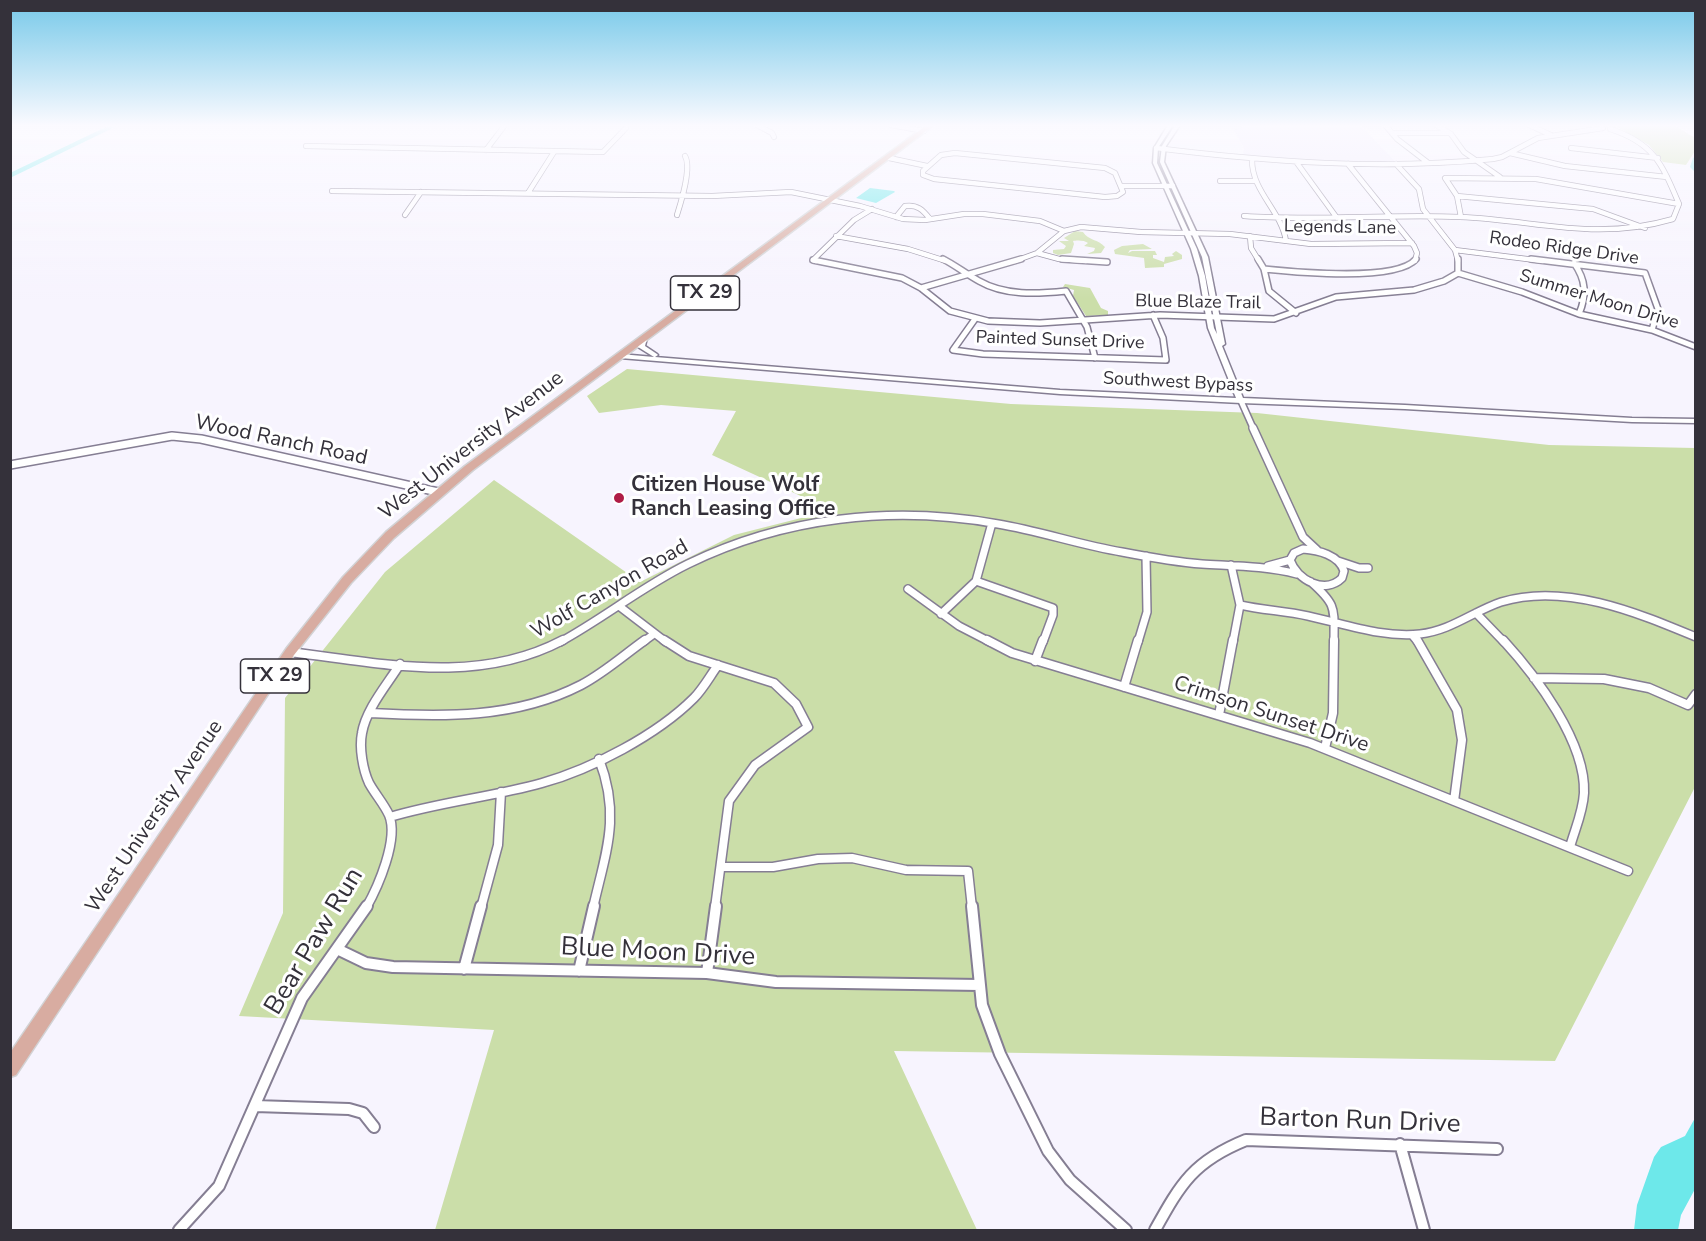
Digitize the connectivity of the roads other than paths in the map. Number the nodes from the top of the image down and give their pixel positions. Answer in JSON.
{"nodes":[{"id":1,"x":534,"y":183,"type":"edge"},
{"id":2,"x":685,"y":183,"type":"edge"},
{"id":3,"x":855,"y":183,"type":"edge"},
{"id":4,"x":973,"y":183,"type":"edge"},
{"id":5,"x":1120,"y":183,"type":"edge"},
{"id":6,"x":1167,"y":183,"type":"edge"},
{"id":7,"x":1256,"y":183,"type":"edge"},
{"id":8,"x":1311,"y":183,"type":"edge"},
{"id":9,"x":1363,"y":183,"type":"edge"},
{"id":10,"x":1413,"y":183,"type":"edge"},
{"id":11,"x":1448,"y":183,"type":"edge"},
{"id":12,"x":1558,"y":183,"type":"edge"},
{"id":13,"x":1669,"y":183,"type":"edge"},
{"id":14,"x":1121,"y":186,"type":"junction"},
{"id":15,"x":1169,"y":186,"type":"junction"},
{"id":16,"x":332,"y":191,"type":"dead end"},
{"id":17,"x":421,"y":192,"type":"junction"},
{"id":18,"x":528,"y":193,"type":"junction"},
{"id":19,"x":683,"y":195,"type":"junction"},
{"id":20,"x":1457,"y":196,"type":"junction"},
{"id":21,"x":832,"y":200,"type":"junction"},
{"id":22,"x":1678,"y":204,"type":"junction"},
{"id":23,"x":872,"y":209,"type":"junction"},
{"id":24,"x":405,"y":215,"type":"dead end"},
{"id":25,"x":677,"y":215,"type":"dead end"},
{"id":26,"x":1244,"y":216,"type":"dead end"},
{"id":27,"x":896,"y":217,"type":"junction"},
{"id":28,"x":1391,"y":217,"type":"junction"},
{"id":29,"x":1461,"y":217,"type":"junction"},
{"id":30,"x":1280,"y":218,"type":"junction"},
{"id":31,"x":1337,"y":218,"type":"junction"},
{"id":32,"x":1428,"y":218,"type":"junction"},
{"id":33,"x":930,"y":219,"type":"junction"},
{"id":34,"x":1645,"y":228,"type":"junction"},
{"id":35,"x":1064,"y":231,"type":"junction"},
{"id":36,"x":1188,"y":233,"type":"junction"},
{"id":37,"x":1196,"y":233,"type":"junction"},
{"id":38,"x":836,"y":236,"type":"junction"},
{"id":39,"x":1250,"y":236,"type":"junction"},
{"id":40,"x":1286,"y":241,"type":"junction"},
{"id":41,"x":1412,"y":243,"type":"junction"},
{"id":42,"x":1455,"y":250,"type":"junction"},
{"id":43,"x":1037,"y":253,"type":"junction"},
{"id":44,"x":1107,"y":261,"type":"dead end"},
{"id":45,"x":1574,"y":263,"type":"junction"},
{"id":46,"x":1264,"y":269,"type":"junction"},
{"id":47,"x":1458,"y":273,"type":"junction"},
{"id":48,"x":969,"y":274,"type":"junction"},
{"id":49,"x":921,"y":288,"type":"junction"},
{"id":50,"x":1296,"y":313,"type":"junction"},
{"id":51,"x":1579,"y":314,"type":"junction"},
{"id":52,"x":1153,"y":315,"type":"junction"},
{"id":53,"x":1209,"y":317,"type":"junction"},
{"id":54,"x":1217,"y":318,"type":"junction"},
{"id":55,"x":975,"y":319,"type":"junction"},
{"id":56,"x":1083,"y":320,"type":"junction"},
{"id":57,"x":1652,"y":330,"type":"junction"},
{"id":58,"x":644,"y":338,"type":"junction"},
{"id":59,"x":1695,"y":347,"type":"edge"},
{"id":60,"x":620,"y":356,"type":"junction"},
{"id":61,"x":660,"y":358,"type":"junction"},
{"id":62,"x":1095,"y":358,"type":"junction"},
{"id":63,"x":1225,"y":358,"type":"junction"},
{"id":64,"x":1241,"y":400,"type":"junction"},
{"id":65,"x":1695,"y":421,"type":"edge"},
{"id":66,"x":10,"y":465,"type":"edge"},
{"id":67,"x":438,"y":492,"type":"junction"},
{"id":68,"x":992,"y":523,"type":"junction"},
{"id":69,"x":1303,"y":537,"type":"junction"},
{"id":70,"x":1298,"y":550,"type":"junction"},
{"id":71,"x":1317,"y":550,"type":"junction"},
{"id":72,"x":1146,"y":556,"type":"junction"},
{"id":73,"x":1290,"y":560,"type":"junction"},
{"id":74,"x":1338,"y":561,"type":"junction"},
{"id":75,"x":1231,"y":565,"type":"junction"},
{"id":76,"x":1264,"y":567,"type":"junction"},
{"id":77,"x":1359,"y":568,"type":"junction"},
{"id":78,"x":1368,"y":568,"type":"dead end"},
{"id":79,"x":1297,"y":574,"type":"junction"},
{"id":80,"x":1343,"y":574,"type":"junction"},
{"id":81,"x":976,"y":581,"type":"junction"},
{"id":82,"x":1311,"y":582,"type":"junction"},
{"id":83,"x":1333,"y":583,"type":"junction"},
{"id":84,"x":908,"y":589,"type":"dead end"},
{"id":85,"x":1329,"y":598,"type":"junction"},
{"id":86,"x":1240,"y":605,"type":"junction"},
{"id":87,"x":619,"y":606,"type":"junction"},
{"id":88,"x":1476,"y":613,"type":"junction"},
{"id":89,"x":940,"y":614,"type":"junction"},
{"id":90,"x":1334,"y":623,"type":"junction"},
{"id":91,"x":654,"y":634,"type":"junction"},
{"id":92,"x":1412,"y":635,"type":"junction"},
{"id":93,"x":1695,"y":637,"type":"edge"},
{"id":94,"x":290,"y":652,"type":"junction"},
{"id":95,"x":1035,"y":661,"type":"junction"},
{"id":96,"x":400,"y":664,"type":"junction"},
{"id":97,"x":718,"y":665,"type":"junction"},
{"id":98,"x":1534,"y":678,"type":"junction"},
{"id":99,"x":1124,"y":687,"type":"junction"},
{"id":100,"x":1695,"y":694,"type":"edge"},
{"id":101,"x":370,"y":713,"type":"junction"},
{"id":102,"x":1219,"y":715,"type":"junction"},
{"id":103,"x":1325,"y":748,"type":"junction"},
{"id":104,"x":599,"y":759,"type":"junction"},
{"id":105,"x":501,"y":792,"type":"junction"},
{"id":106,"x":1454,"y":801,"type":"junction"},
{"id":107,"x":390,"y":817,"type":"junction"},
{"id":108,"x":1570,"y":847,"type":"junction"},
{"id":109,"x":721,"y":867,"type":"junction"},
{"id":110,"x":1628,"y":871,"type":"dead end"},
{"id":111,"x":337,"y":950,"type":"junction"},
{"id":112,"x":464,"y":969,"type":"junction"},
{"id":113,"x":579,"y":971,"type":"junction"},
{"id":114,"x":707,"y":973,"type":"junction"},
{"id":115,"x":980,"y":985,"type":"junction"},
{"id":116,"x":10,"y":1069,"type":"edge"},
{"id":117,"x":255,"y":1106,"type":"junction"},
{"id":118,"x":374,"y":1127,"type":"dead end"},
{"id":119,"x":1400,"y":1144,"type":"junction"},
{"id":120,"x":1497,"y":1149,"type":"dead end"},
{"id":121,"x":179,"y":1230,"type":"edge"},
{"id":122,"x":1126,"y":1230,"type":"edge"},
{"id":123,"x":1155,"y":1230,"type":"edge"},
{"id":124,"x":1424,"y":1230,"type":"edge"}],
"edges":[{"from":1,"to":18,"type":"street"},
{"from":2,"to":19,"type":"street"},
{"from":3,"to":21,"type":"main road","name":"West University Avenue","number":"TX 29"},
{"from":4,"to":14,"type":"street"},
{"from":5,"to":14,"type":"street"},
{"from":6,"to":15,"type":"street"},
{"from":7,"to":30,"type":"street"},
{"from":8,"to":31,"type":"street"},
{"from":9,"to":28,"type":"street"},
{"from":10,"to":32,"type":"street"},
{"from":11,"to":20,"type":"street"},
{"from":12,"to":22,"type":"street"},
{"from":13,"to":22,"type":"street"},
{"from":14,"to":15,"type":"street"},
{"from":15,"to":36,"type":"street"},
{"from":15,"to":37,"type":"street"},
{"from":16,"to":17,"type":"street"},
{"from":17,"to":18,"type":"street"},
{"from":17,"to":24,"type":"street"},
{"from":18,"to":19,"type":"street"},
{"from":19,"to":21,"type":"street"},
{"from":19,"to":25,"type":"street"},
{"from":20,"to":29,"type":"street"},
{"from":20,"to":34,"type":"street"},
{"from":21,"to":23,"type":"street"},
{"from":21,"to":58,"type":"main road","name":"West University Avenue","number":"TX 29"},
{"from":22,"to":34,"type":"street"},
{"from":23,"to":27,"type":"street"},
{"from":23,"to":38,"type":"street"},
{"from":26,"to":30,"type":"street"},
{"from":27,"to":33,"type":"street"},
{"from":27,"to":33,"type":"street"},
{"from":28,"to":31,"type":"street"},
{"from":28,"to":32,"type":"street"},
{"from":28,"to":41,"type":"street"},
{"from":29,"to":32,"type":"street"},
{"from":29,"to":34,"type":"street"},
{"from":30,"to":31,"type":"street"},
{"from":30,"to":40,"type":"street"},
{"from":32,"to":42,"type":"street"},
{"from":33,"to":35,"type":"street"},
{"from":35,"to":36,"type":"street","name":"Legends Lane"},
{"from":35,"to":43,"type":"street"},
{"from":36,"to":37,"type":"street","name":"Legends Lane"},
{"from":36,"to":53,"type":"street"},
{"from":37,"to":39,"type":"street","name":"Legends Lane"},
{"from":37,"to":54,"type":"street"},
{"from":38,"to":48,"type":"street"},
{"from":38,"to":49,"type":"street","name":"Blue Blaze Trail"},
{"from":39,"to":40,"type":"street","name":"Legends Lane"},
{"from":39,"to":46,"type":"street"},
{"from":40,"to":41,"type":"street","name":"Legends Lane"},
{"from":41,"to":46,"type":"street"},
{"from":42,"to":45,"type":"street","name":"Rodeo Ridge Drive"},
{"from":42,"to":47,"type":"street"},
{"from":43,"to":44,"type":"street"},
{"from":43,"to":48,"type":"street"},
{"from":45,"to":51,"type":"street"},
{"from":45,"to":57,"type":"street","name":"Rodeo Ridge Drive"},
{"from":46,"to":50,"type":"street"},
{"from":47,"to":50,"type":"street","name":"Blue Blaze Trail"},
{"from":47,"to":51,"type":"street","name":"Summer Moon Drive"},
{"from":48,"to":49,"type":"street"},
{"from":48,"to":56,"type":"street"},
{"from":49,"to":55,"type":"street","name":"Blue Blaze Trail"},
{"from":50,"to":54,"type":"street","name":"Blue Blaze Trail"},
{"from":51,"to":57,"type":"street","name":"Summer Moon Drive"},
{"from":52,"to":53,"type":"street","name":"Blue Blaze Trail"},
{"from":52,"to":56,"type":"street","name":"Blue Blaze Trail"},
{"from":52,"to":62,"type":"street","name":"Painted Sunset Drive"},
{"from":53,"to":54,"type":"street","name":"Blue Blaze Trail"},
{"from":53,"to":63,"type":"street"},
{"from":54,"to":63,"type":"street"},
{"from":55,"to":56,"type":"street","name":"Blue Blaze Trail"},
{"from":55,"to":62,"type":"street","name":"Painted Sunset Drive"},
{"from":56,"to":62,"type":"street"},
{"from":57,"to":59,"type":"street","name":"Summer Moon Drive"},
{"from":58,"to":60,"type":"main road","name":"West University Avenue","number":"TX 29"},
{"from":58,"to":61,"type":"street"},
{"from":60,"to":61,"type":"street","name":"Southwest Bypass"},
{"from":60,"to":67,"type":"main road","name":"West University Avenue","number":"TX 29"},
{"from":61,"to":64,"type":"street","name":"Southwest Bypass"},
{"from":63,"to":64,"type":"street"},
{"from":64,"to":65,"type":"street","name":"Southwest Bypass"},
{"from":64,"to":69,"type":"street"},
{"from":66,"to":67,"type":"street","name":"Wood Ranch Road"},
{"from":67,"to":94,"type":"main road","name":"West University Avenue","number":"TX 29"},
{"from":68,"to":72,"type":"street","name":"Wolf Canyon Road"},
{"from":68,"to":81,"type":"street"},
{"from":68,"to":87,"type":"street","name":"Wolf Canyon Road"},
{"from":69,"to":70,"type":"street"},
{"from":69,"to":71,"type":"street"},
{"from":70,"to":71,"type":"street"},
{"from":70,"to":73,"type":"street"},
{"from":71,"to":74,"type":"street"},
{"from":72,"to":75,"type":"street","name":"Wolf Canyon Road"},
{"from":72,"to":99,"type":"street"},
{"from":73,"to":76,"type":"street","name":"Wolf Canyon Road"},
{"from":73,"to":79,"type":"street"},
{"from":74,"to":77,"type":"street"},
{"from":74,"to":80,"type":"street"},
{"from":75,"to":76,"type":"street","name":"Wolf Canyon Road"},
{"from":75,"to":86,"type":"street"},
{"from":76,"to":79,"type":"street","name":"Wolf Canyon Road"},
{"from":77,"to":78,"type":"street"},
{"from":77,"to":80,"type":"street"},
{"from":79,"to":82,"type":"street"},
{"from":80,"to":83,"type":"street"},
{"from":81,"to":89,"type":"street"},
{"from":81,"to":95,"type":"street"},
{"from":82,"to":83,"type":"street"},
{"from":82,"to":85,"type":"street"},
{"from":83,"to":85,"type":"street"},
{"from":84,"to":89,"type":"street","name":"Crimson Sunset Drive"},
{"from":85,"to":90,"type":"street"},
{"from":86,"to":90,"type":"street"},
{"from":86,"to":102,"type":"street"},
{"from":87,"to":91,"type":"street"},
{"from":87,"to":96,"type":"street","name":"Wolf Canyon Road"},
{"from":88,"to":92,"type":"street"},
{"from":88,"to":93,"type":"street"},
{"from":88,"to":98,"type":"street"},
{"from":89,"to":95,"type":"street","name":"Crimson Sunset Drive"},
{"from":90,"to":92,"type":"street"},
{"from":90,"to":103,"type":"street"},
{"from":91,"to":97,"type":"street"},
{"from":91,"to":101,"type":"street"},
{"from":92,"to":106,"type":"street"},
{"from":94,"to":96,"type":"street","name":"Wolf Canyon Road"},
{"from":94,"to":116,"type":"main road","name":"West University Avenue","number":"TX 29"},
{"from":95,"to":99,"type":"street","name":"Crimson Sunset Drive"},
{"from":96,"to":101,"type":"street"},
{"from":97,"to":104,"type":"street"},
{"from":97,"to":109,"type":"street"},
{"from":98,"to":100,"type":"street"},
{"from":98,"to":108,"type":"street"},
{"from":99,"to":102,"type":"street","name":"Crimson Sunset Drive"},
{"from":101,"to":107,"type":"street"},
{"from":102,"to":103,"type":"street","name":"Crimson Sunset Drive"},
{"from":103,"to":106,"type":"street","name":"Crimson Sunset Drive"},
{"from":104,"to":105,"type":"street"},
{"from":104,"to":113,"type":"street"},
{"from":105,"to":107,"type":"street"},
{"from":105,"to":112,"type":"street"},
{"from":106,"to":108,"type":"street","name":"Crimson Sunset Drive"},
{"from":107,"to":111,"type":"street","name":"Bear Paw Run"},
{"from":108,"to":110,"type":"street","name":"Crimson Sunset Drive"},
{"from":109,"to":114,"type":"street"},
{"from":109,"to":115,"type":"street"},
{"from":111,"to":112,"type":"street","name":"Blue Moon Drive"},
{"from":111,"to":117,"type":"street","name":"Bear Paw Run"},
{"from":112,"to":113,"type":"street","name":"Blue Moon Drive"},
{"from":113,"to":114,"type":"street","name":"Blue Moon Drive"},
{"from":114,"to":115,"type":"street","name":"Blue Moon Drive"},
{"from":115,"to":122,"type":"street"},
{"from":117,"to":118,"type":"street"},
{"from":117,"to":121,"type":"street","name":"Bear Paw Run"},
{"from":119,"to":120,"type":"street","name":"Barton Run Drive"},
{"from":119,"to":123,"type":"street","name":"Barton Run Drive"},
{"from":119,"to":124,"type":"street"}]}
